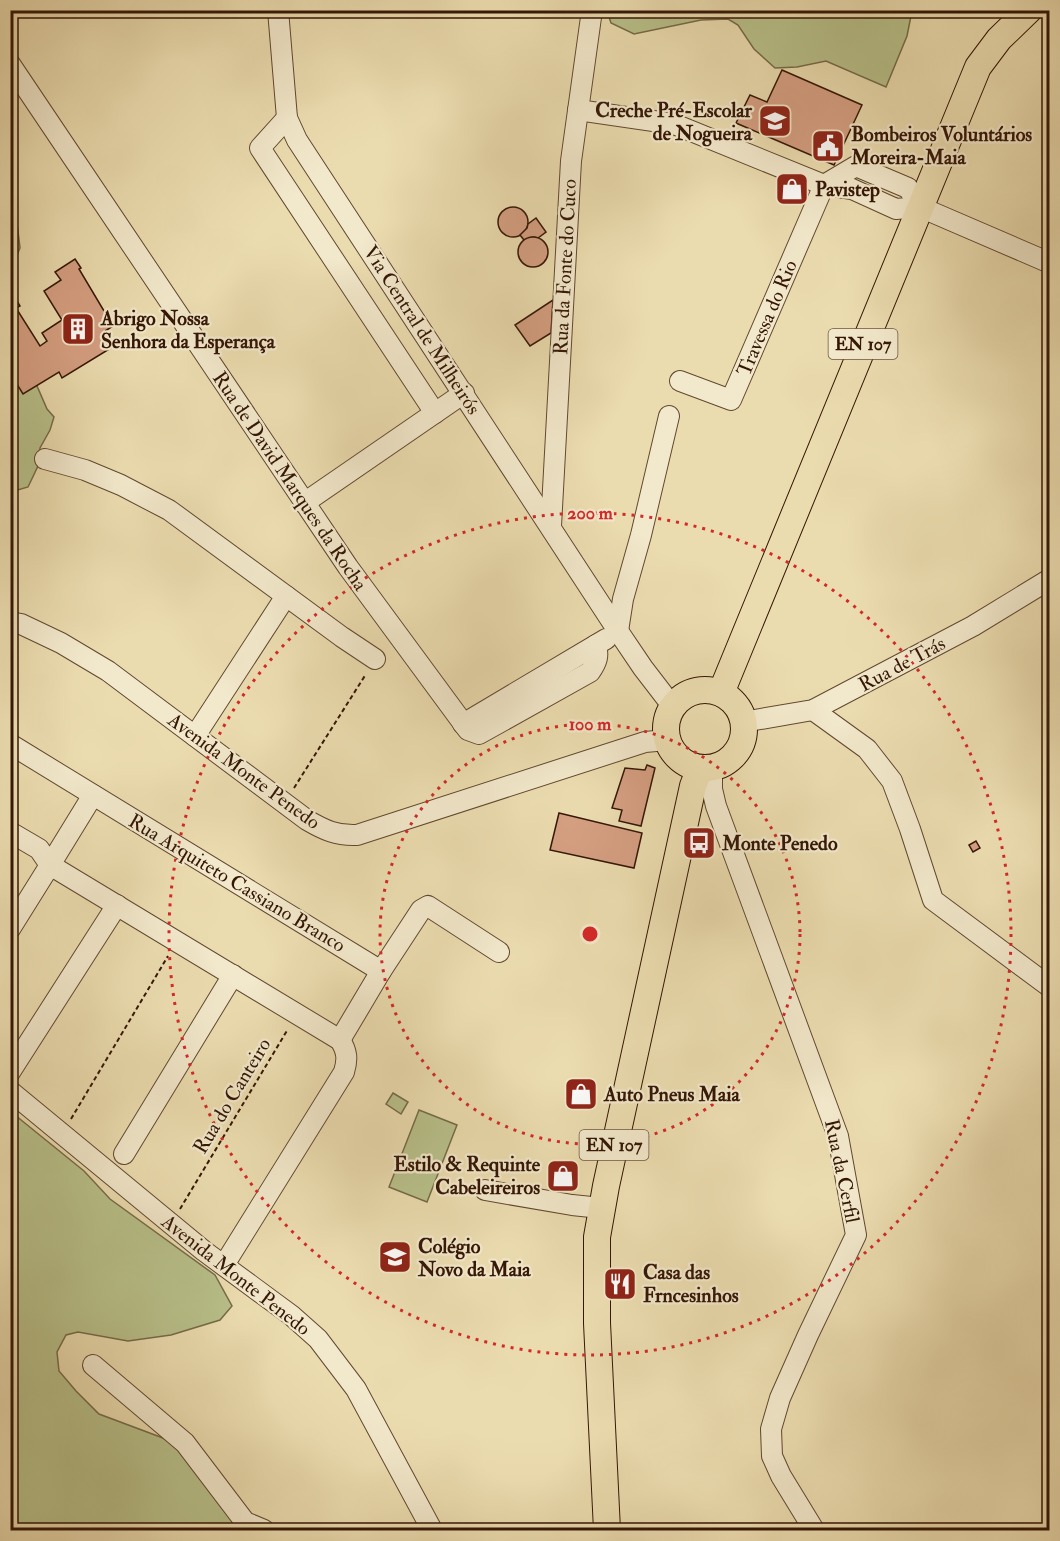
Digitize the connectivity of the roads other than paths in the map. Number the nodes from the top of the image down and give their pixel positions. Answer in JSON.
{"nodes":[{"id":1,"x":278,"y":10,"type":"edge"},
{"id":2,"x":592,"y":10,"type":"edge"},
{"id":3,"x":1029,"y":10,"type":"edge"},
{"id":4,"x":10,"y":64,"type":"edge"},
{"id":5,"x":578,"y":110,"type":"junction"},
{"id":6,"x":287,"y":118,"type":"junction"},
{"id":7,"x":824,"y":185,"type":"junction"},
{"id":8,"x":920,"y":207,"type":"junction"},
{"id":9,"x":1050,"y":263,"type":"edge"},
{"id":10,"x":680,"y":381,"type":"dead end"},
{"id":11,"x":464,"y":393,"type":"junction"},
{"id":12,"x":435,"y":413,"type":"junction"},
{"id":13,"x":669,"y":416,"type":"dead end"},
{"id":14,"x":45,"y":459,"type":"dead end"},
{"id":15,"x":304,"y":502,"type":"junction"},
{"id":16,"x":551,"y":526,"type":"junction"},
{"id":17,"x":1050,"y":579,"type":"edge"},
{"id":18,"x":286,"y":596,"type":"junction"},
{"id":19,"x":10,"y":622,"type":"edge"},
{"id":20,"x":618,"y":631,"type":"junction"},
{"id":21,"x":375,"y":659,"type":"road end"},
{"id":22,"x":721,"y":693,"type":"junction"},
{"id":23,"x":673,"y":707,"type":"junction"},
{"id":24,"x":813,"y":710,"type":"junction"},
{"id":25,"x":743,"y":722,"type":"junction"},
{"id":26,"x":195,"y":736,"type":"junction"},
{"id":27,"x":667,"y":740,"type":"junction"},
{"id":28,"x":17,"y":747,"type":"edge"},
{"id":29,"x":706,"y":768,"type":"junction"},
{"id":30,"x":93,"y":795,"type":"junction"},
{"id":31,"x":10,"y":832,"type":"edge"},
{"id":32,"x":50,"y":864,"type":"junction"},
{"id":33,"x":117,"y":904,"type":"junction"},
{"id":34,"x":10,"y":929,"type":"edge"},
{"id":35,"x":499,"y":952,"type":"dead end"},
{"id":36,"x":381,"y":971,"type":"junction"},
{"id":37,"x":233,"y":975,"type":"junction"},
{"id":38,"x":1050,"y":987,"type":"edge"},
{"id":39,"x":340,"y":1040,"type":"junction"},
{"id":40,"x":10,"y":1072,"type":"edge"},
{"id":41,"x":10,"y":1091,"type":"edge"},
{"id":42,"x":124,"y":1154,"type":"dead end"},
{"id":43,"x":485,"y":1190,"type":"dead end"},
{"id":44,"x":601,"y":1208,"type":"junction"},
{"id":45,"x":224,"y":1265,"type":"junction"},
{"id":46,"x":93,"y":1365,"type":"dead end"},
{"id":47,"x":264,"y":1530,"type":"edge"},
{"id":48,"x":432,"y":1530,"type":"edge"},
{"id":49,"x":608,"y":1530,"type":"edge"},
{"id":50,"x":814,"y":1530,"type":"edge"}],
"edges":[{"from":1,"to":6,"type":"street","name":"Via Central de Milheirós"},
{"from":2,"to":5,"type":"street","name":"Rua da Fonte do Cuco"},
{"from":3,"to":8,"type":"main road","number":"EN 107"},
{"from":4,"to":15,"type":"street","name":"Rua de David Marques da Rocha"},
{"from":5,"to":7,"type":"street"},
{"from":5,"to":16,"type":"street","name":"Rua da Fonte do Cuco"},
{"from":6,"to":11,"type":"street","name":"Via Central de Milheirós"},
{"from":6,"to":12,"type":"street"},
{"from":7,"to":8,"type":"street"},
{"from":7,"to":10,"type":"street","name":"Travessa do Rio"},
{"from":8,"to":9,"type":"street"},
{"from":8,"to":22,"type":"main road","number":"EN 107"},
{"from":11,"to":12,"type":"street"},
{"from":11,"to":16,"type":"street","name":"Via Central de Milheirós"},
{"from":12,"to":15,"type":"street"},
{"from":13,"to":20,"type":"street"},
{"from":14,"to":18,"type":"street"},
{"from":15,"to":20,"type":"street","name":"Rua de David Marques da Rocha"},
{"from":16,"to":20,"type":"street","name":"Via Central de Milheirós"},
{"from":17,"to":24,"type":"street","name":"Rua de Trás"},
{"from":18,"to":21,"type":"street"},
{"from":18,"to":26,"type":"street"},
{"from":19,"to":26,"type":"street","name":"Avenida Monte Penedo"},
{"from":20,"to":23,"type":"street","name":"Via Central de Milheirós"},
{"from":22,"to":23,"type":"main road"},
{"from":22,"to":25,"type":"main road"},
{"from":23,"to":27,"type":"main road"},
{"from":24,"to":25,"type":"street","name":"Rua de Trás"},
{"from":24,"to":38,"type":"street"},
{"from":25,"to":29,"type":"main road"},
{"from":26,"to":27,"type":"street","name":"Avenida Monte Penedo"},
{"from":27,"to":29,"type":"main road"},
{"from":28,"to":30,"type":"street","name":"Rua Arquiteto Cassiano Branco"},
{"from":29,"to":44,"type":"main road","number":"EN 107"},
{"from":29,"to":50,"type":"street","name":"Rua da Cerfil"},
{"from":30,"to":32,"type":"street"},
{"from":30,"to":36,"type":"street","name":"Rua Arquiteto Cassiano Branco"},
{"from":31,"to":32,"type":"street"},
{"from":32,"to":33,"type":"street"},
{"from":32,"to":34,"type":"street"},
{"from":33,"to":37,"type":"street"},
{"from":33,"to":40,"type":"street"},
{"from":35,"to":36,"type":"street"},
{"from":36,"to":39,"type":"street"},
{"from":37,"to":39,"type":"street"},
{"from":37,"to":42,"type":"street"},
{"from":39,"to":45,"type":"street"},
{"from":41,"to":45,"type":"street","name":"Avenida Monte Penedo"},
{"from":43,"to":44,"type":"street"},
{"from":44,"to":49,"type":"main road","number":"EN 107"},
{"from":45,"to":48,"type":"street","name":"Avenida Monte Penedo"},
{"from":46,"to":47,"type":"street"}]}
